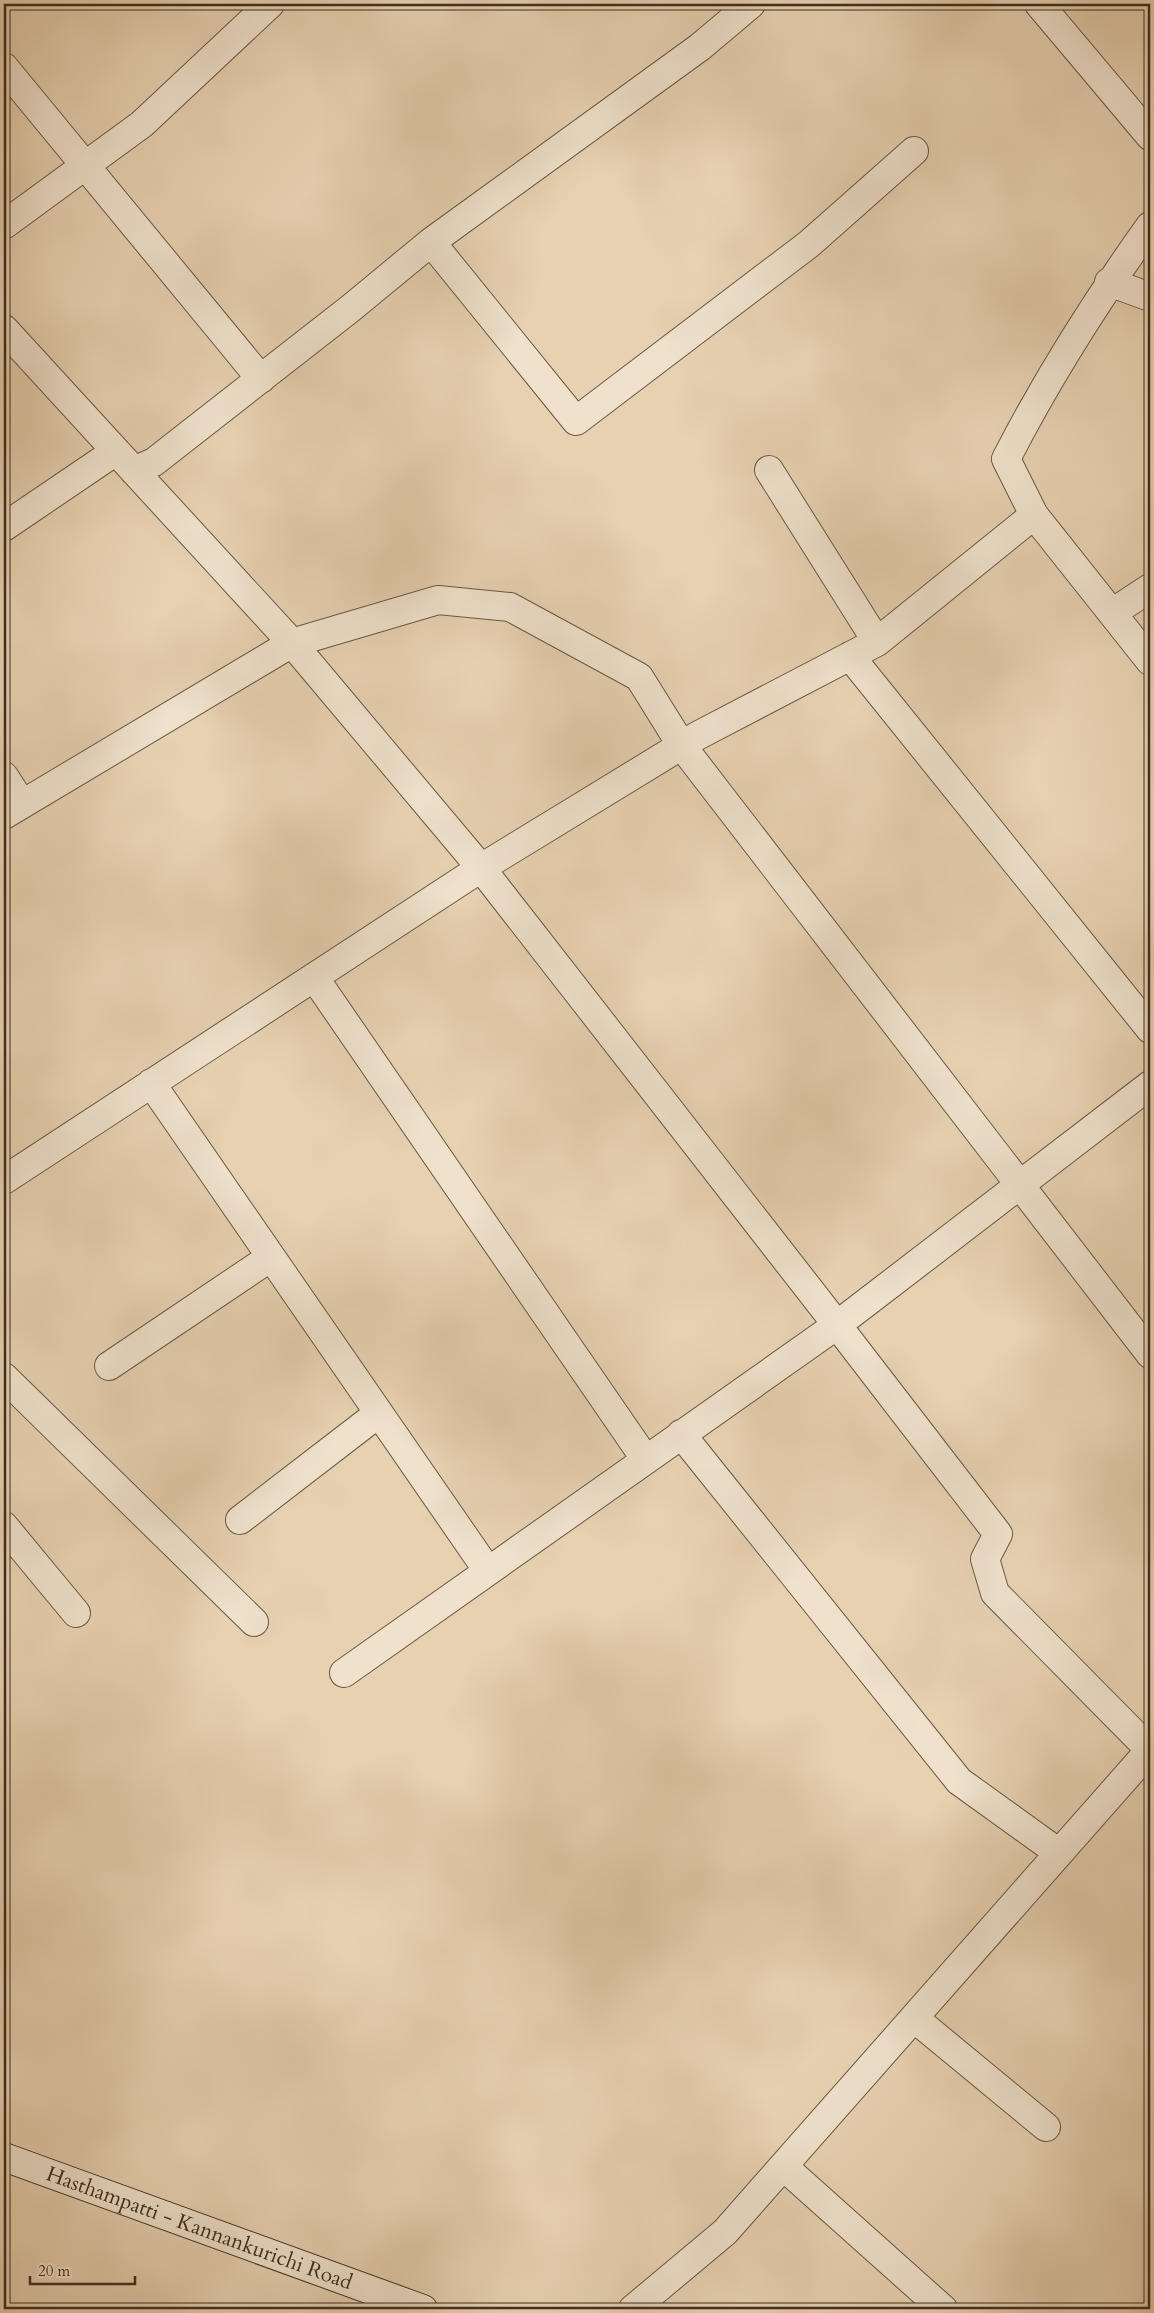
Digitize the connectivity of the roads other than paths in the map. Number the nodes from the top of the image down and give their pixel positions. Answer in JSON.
{"nodes":[{"id":1,"x":270,"y":4,"type":"edge"},
{"id":2,"x":751,"y":4,"type":"edge"},
{"id":3,"x":1039,"y":4,"type":"edge"},
{"id":4,"x":4,"y":67,"type":"edge"},
{"id":5,"x":1150,"y":136,"type":"edge"},
{"id":6,"x":914,"y":151,"type":"dead end"},
{"id":7,"x":86,"y":166,"type":"junction"},
{"id":8,"x":4,"y":225,"type":"edge"},
{"id":9,"x":1150,"y":226,"type":"edge"},
{"id":10,"x":431,"y":242,"type":"junction"},
{"id":11,"x":1110,"y":282,"type":"junction"},
{"id":12,"x":1150,"y":297,"type":"edge"},
{"id":13,"x":4,"y":329,"type":"edge"},
{"id":14,"x":261,"y":378,"type":"junction"},
{"id":15,"x":125,"y":461,"type":"junction"},
{"id":16,"x":769,"y":470,"type":"dead end"},
{"id":17,"x":1034,"y":515,"type":"junction"},
{"id":18,"x":4,"y":527,"type":"edge"},
{"id":19,"x":1150,"y":588,"type":"edge"},
{"id":20,"x":1112,"y":613,"type":"junction"},
{"id":21,"x":876,"y":642,"type":"junction"},
{"id":22,"x":292,"y":643,"type":"junction"},
{"id":23,"x":850,"y":656,"type":"junction"},
{"id":24,"x":1150,"y":661,"type":"edge"},
{"id":25,"x":682,"y":746,"type":"junction"},
{"id":26,"x":4,"y":776,"type":"edge"},
{"id":27,"x":13,"y":809,"type":"edge"},
{"id":28,"x":481,"y":868,"type":"junction"},
{"id":29,"x":314,"y":977,"type":"junction"},
{"id":30,"x":1150,"y":1029,"type":"edge"},
{"id":31,"x":151,"y":1084,"type":"junction"},
{"id":32,"x":1150,"y":1085,"type":"edge"},
{"id":33,"x":4,"y":1180,"type":"edge"},
{"id":34,"x":1020,"y":1185,"type":"junction"},
{"id":35,"x":271,"y":1257,"type":"junction"},
{"id":36,"x":837,"y":1325,"type":"junction"},
{"id":37,"x":1150,"y":1354,"type":"edge"},
{"id":38,"x":109,"y":1366,"type":"dead end"},
{"id":39,"x":4,"y":1377,"type":"edge"},
{"id":40,"x":379,"y":1413,"type":"junction"},
{"id":41,"x":681,"y":1434,"type":"junction"},
{"id":42,"x":646,"y":1460,"type":"junction"},
{"id":43,"x":240,"y":1520,"type":"dead end"},
{"id":44,"x":4,"y":1526,"type":"edge"},
{"id":45,"x":488,"y":1571,"type":"junction"},
{"id":46,"x":76,"y":1613,"type":"dead end"},
{"id":47,"x":254,"y":1622,"type":"dead end"},
{"id":48,"x":344,"y":1673,"type":"dead end"},
{"id":49,"x":1150,"y":1750,"type":"edge"},
{"id":50,"x":1059,"y":1853,"type":"junction"},
{"id":51,"x":914,"y":2018,"type":"junction"},
{"id":52,"x":1046,"y":2127,"type":"dead end"},
{"id":53,"x":4,"y":2157,"type":"edge"},
{"id":54,"x":783,"y":2166,"type":"junction"},
{"id":55,"x":423,"y":2309,"type":"edge"},
{"id":56,"x":633,"y":2309,"type":"edge"},
{"id":57,"x":942,"y":2309,"type":"edge"}],
"edges":[{"from":1,"to":7,"type":"street"},
{"from":2,"to":10,"type":"street"},
{"from":3,"to":5,"type":"street"},
{"from":4,"to":7,"type":"street"},
{"from":6,"to":10,"type":"street"},
{"from":7,"to":8,"type":"street"},
{"from":7,"to":14,"type":"street"},
{"from":9,"to":11,"type":"street"},
{"from":10,"to":14,"type":"street"},
{"from":11,"to":12,"type":"street"},
{"from":11,"to":17,"type":"street"},
{"from":13,"to":15,"type":"street"},
{"from":14,"to":15,"type":"street"},
{"from":15,"to":18,"type":"street"},
{"from":15,"to":22,"type":"street"},
{"from":16,"to":21,"type":"street"},
{"from":17,"to":20,"type":"street"},
{"from":17,"to":21,"type":"street"},
{"from":19,"to":20,"type":"street"},
{"from":20,"to":24,"type":"street"},
{"from":21,"to":23,"type":"street"},
{"from":22,"to":25,"type":"street"},
{"from":22,"to":27,"type":"street"},
{"from":22,"to":28,"type":"street"},
{"from":23,"to":25,"type":"street"},
{"from":23,"to":30,"type":"street"},
{"from":25,"to":28,"type":"street"},
{"from":25,"to":34,"type":"street"},
{"from":26,"to":27,"type":"street"},
{"from":28,"to":29,"type":"street"},
{"from":28,"to":36,"type":"street"},
{"from":29,"to":31,"type":"street"},
{"from":29,"to":42,"type":"street"},
{"from":31,"to":33,"type":"street"},
{"from":31,"to":35,"type":"street"},
{"from":32,"to":34,"type":"street"},
{"from":34,"to":36,"type":"street"},
{"from":34,"to":37,"type":"street"},
{"from":35,"to":38,"type":"street"},
{"from":35,"to":40,"type":"street"},
{"from":36,"to":41,"type":"street"},
{"from":36,"to":49,"type":"street"},
{"from":39,"to":47,"type":"street"},
{"from":40,"to":43,"type":"street"},
{"from":40,"to":45,"type":"street"},
{"from":41,"to":42,"type":"street"},
{"from":41,"to":50,"type":"street"},
{"from":42,"to":45,"type":"street"},
{"from":44,"to":46,"type":"street"},
{"from":45,"to":48,"type":"street"},
{"from":49,"to":50,"type":"street"},
{"from":50,"to":51,"type":"street"},
{"from":51,"to":52,"type":"street"},
{"from":51,"to":54,"type":"street"},
{"from":53,"to":55,"type":"street","name":"Hasthampatti - Kannankurichi Road"},
{"from":54,"to":56,"type":"street"},
{"from":54,"to":57,"type":"street"}]}
